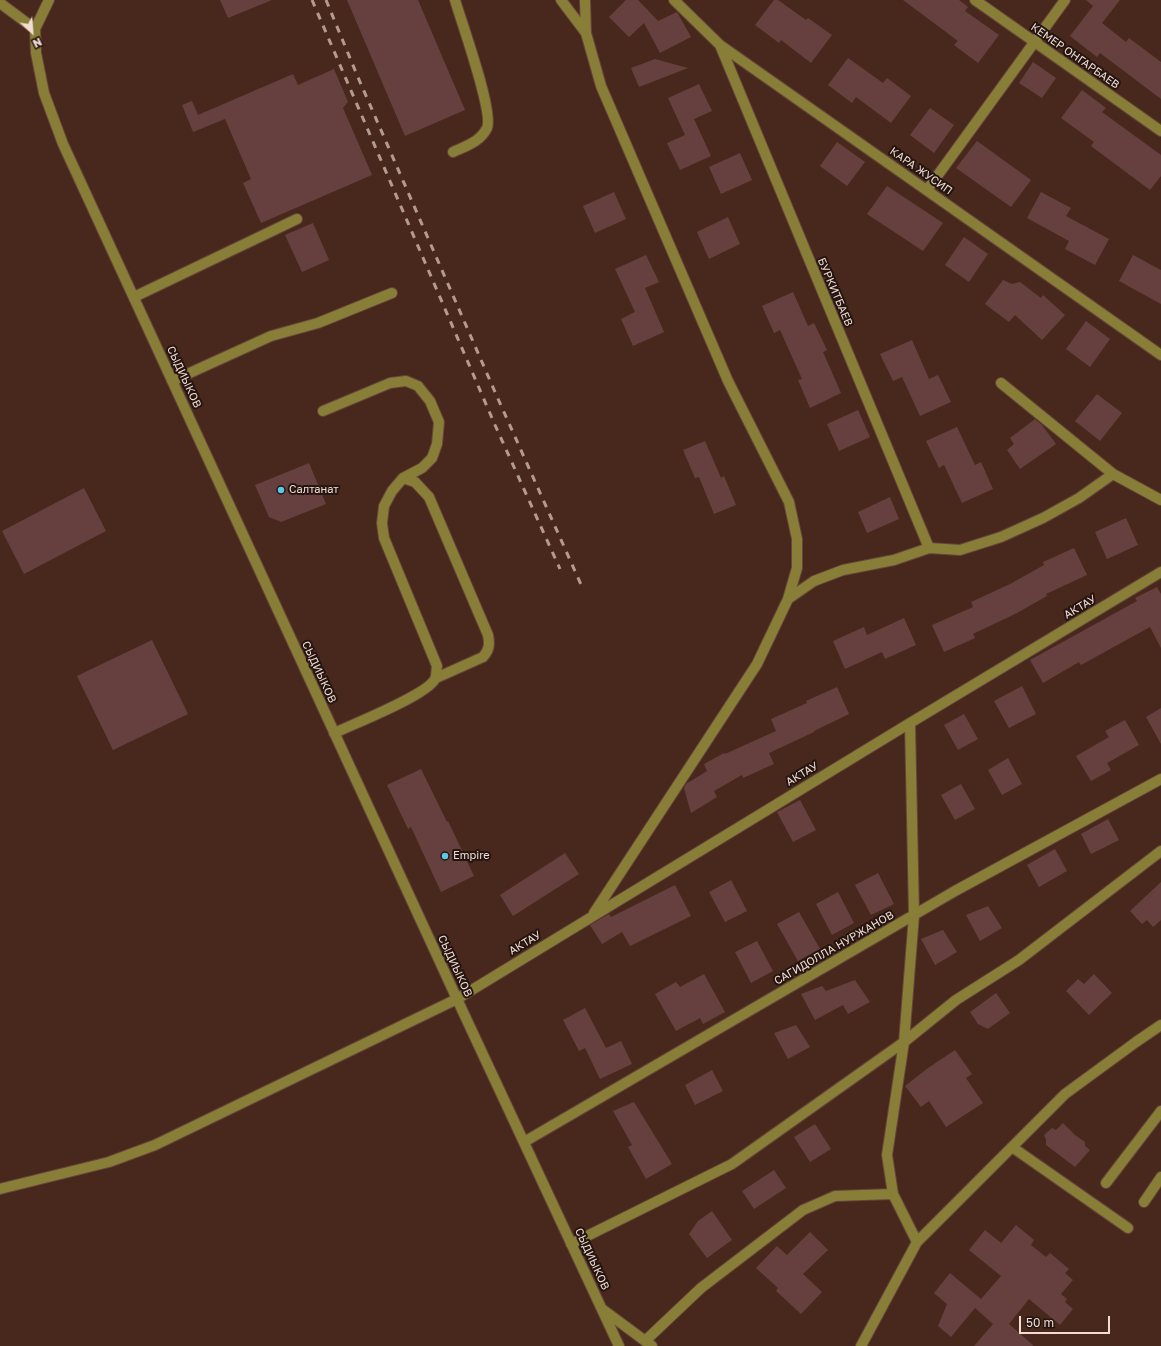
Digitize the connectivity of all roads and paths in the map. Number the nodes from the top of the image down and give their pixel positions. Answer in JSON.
{"nodes":[{"id":1,"x":48,"y":0,"type":"edge"},
{"id":2,"x":455,"y":0,"type":"edge"},
{"id":3,"x":561,"y":0,"type":"edge"},
{"id":4,"x":585,"y":0,"type":"edge"},
{"id":5,"x":674,"y":0,"type":"edge"},
{"id":6,"x":975,"y":0,"type":"edge"},
{"id":7,"x":1065,"y":0,"type":"edge"},
{"id":8,"x":0,"y":2,"type":"edge"},
{"id":9,"x":35,"y":29,"type":"junction"},
{"id":10,"x":586,"y":33,"type":"junction"},
{"id":11,"x":1035,"y":42,"type":"junction"},
{"id":12,"x":720,"y":45,"type":"junction"},
{"id":13,"x":1161,"y":131,"type":"edge"},
{"id":14,"x":453,"y":152,"type":"dead end"},
{"id":15,"x":927,"y":190,"type":"junction"},
{"id":16,"x":297,"y":219,"type":"dead end"},
{"id":17,"x":392,"y":293,"type":"dead end"},
{"id":18,"x":134,"y":297,"type":"junction"},
{"id":19,"x":1161,"y":354,"type":"edge"},
{"id":20,"x":172,"y":381,"type":"junction"},
{"id":21,"x":1001,"y":383,"type":"dead end"},
{"id":22,"x":323,"y":411,"type":"dead end"},
{"id":23,"x":1113,"y":474,"type":"junction"},
{"id":24,"x":403,"y":478,"type":"junction"},
{"id":25,"x":1161,"y":500,"type":"edge"},
{"id":26,"x":929,"y":548,"type":"junction"},
{"id":27,"x":1161,"y":572,"type":"edge"},
{"id":28,"x":788,"y":599,"type":"junction"},
{"id":29,"x":436,"y":678,"type":"junction"},
{"id":30,"x":910,"y":723,"type":"junction"},
{"id":31,"x":334,"y":733,"type":"junction"},
{"id":32,"x":1160,"y":781,"type":"edge"},
{"id":33,"x":1161,"y":851,"type":"edge"},
{"id":34,"x":914,"y":915,"type":"junction"},
{"id":35,"x":592,"y":916,"type":"junction"},
{"id":36,"x":457,"y":999,"type":"junction"},
{"id":37,"x":1161,"y":1025,"type":"edge"},
{"id":38,"x":904,"y":1042,"type":"junction"},
{"id":39,"x":1161,"y":1111,"type":"edge"},
{"id":40,"x":524,"y":1142,"type":"junction"},
{"id":41,"x":1012,"y":1146,"type":"junction"},
{"id":42,"x":1161,"y":1177,"type":"edge"},
{"id":43,"x":1106,"y":1183,"type":"dead end"},
{"id":44,"x":0,"y":1188,"type":"edge"},
{"id":45,"x":893,"y":1194,"type":"junction"},
{"id":46,"x":1144,"y":1202,"type":"dead end"},
{"id":47,"x":1128,"y":1228,"type":"dead end"},
{"id":48,"x":917,"y":1242,"type":"junction"},
{"id":49,"x":571,"y":1244,"type":"junction"},
{"id":50,"x":602,"y":1309,"type":"junction"},
{"id":51,"x":649,"y":1344,"type":"edge"},
{"id":52,"x":619,"y":1346,"type":"edge"},
{"id":53,"x":861,"y":1346,"type":"edge"}],
"edges":[{"from":1,"to":9,"type":"street","name":"СЫДИЫКОВ"},
{"from":2,"to":14,"type":"street"},
{"from":3,"to":10,"type":"street"},
{"from":4,"to":10,"type":"street"},
{"from":5,"to":12,"type":"street","name":"КАРА ЖУСИП"},
{"from":6,"to":11,"type":"street","name":"КЕМЕР ОНГАРБАЕВ"},
{"from":7,"to":11,"type":"street"},
{"from":8,"to":9,"type":"street"},
{"from":9,"to":18,"type":"street","name":"СЫДИЫКОВ"},
{"from":10,"to":28,"type":"street"},
{"from":11,"to":13,"type":"street","name":"КЕМЕР ОНГАРБАЕВ"},
{"from":11,"to":15,"type":"street"},
{"from":12,"to":15,"type":"street","name":"КАРА ЖУСИП"},
{"from":12,"to":26,"type":"street","name":"БУРКИТБАЕВ"},
{"from":15,"to":19,"type":"street","name":"КАРА ЖУСИП"},
{"from":16,"to":18,"type":"street"},
{"from":17,"to":20,"type":"street"},
{"from":18,"to":20,"type":"street","name":"СЫДИЫКОВ"},
{"from":20,"to":31,"type":"street","name":"СЫДИЫКОВ"},
{"from":21,"to":23,"type":"street"},
{"from":22,"to":24,"type":"street"},
{"from":23,"to":25,"type":"street"},
{"from":23,"to":26,"type":"street"},
{"from":24,"to":29,"type":"street"},
{"from":24,"to":29,"type":"street"},
{"from":26,"to":28,"type":"street"},
{"from":27,"to":30,"type":"street","name":"АКТАУ"},
{"from":28,"to":35,"type":"street"},
{"from":29,"to":31,"type":"street"},
{"from":30,"to":34,"type":"street"},
{"from":30,"to":35,"type":"street","name":"АКТАУ"},
{"from":31,"to":36,"type":"street","name":"СЫДИЫКОВ"},
{"from":32,"to":34,"type":"street","name":"САГИДОЛЛА НУРЖАНОВ"},
{"from":33,"to":38,"type":"street"},
{"from":34,"to":38,"type":"street"},
{"from":34,"to":40,"type":"street","name":"САГИДОЛЛА НУРЖАНОВ"},
{"from":35,"to":36,"type":"street","name":"АКТАУ"},
{"from":36,"to":40,"type":"street","name":"СЫДИЫКОВ"},
{"from":36,"to":44,"type":"street","name":"АКТАУ"},
{"from":37,"to":41,"type":"street"},
{"from":38,"to":45,"type":"street"},
{"from":38,"to":49,"type":"street"},
{"from":39,"to":43,"type":"street"},
{"from":40,"to":49,"type":"street","name":"СЫДИЫКОВ"},
{"from":41,"to":47,"type":"street"},
{"from":41,"to":48,"type":"street"},
{"from":42,"to":46,"type":"street"},
{"from":45,"to":48,"type":"street"},
{"from":45,"to":51,"type":"street"},
{"from":48,"to":53,"type":"street"},
{"from":49,"to":50,"type":"street","name":"СЫДИЫКОВ"},
{"from":50,"to":51,"type":"street"},
{"from":50,"to":52,"type":"street","name":"СЫДИЫКОВ"}]}
